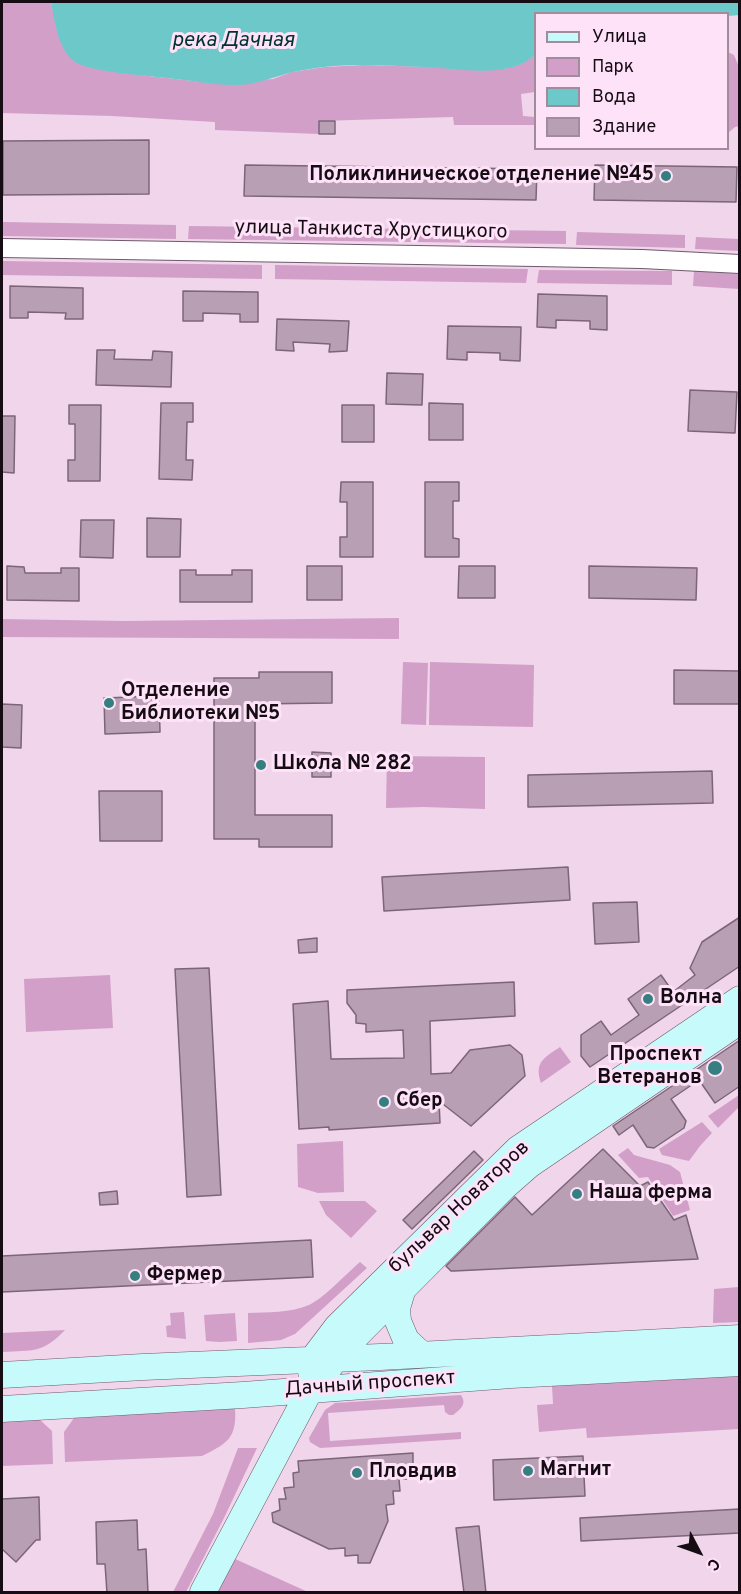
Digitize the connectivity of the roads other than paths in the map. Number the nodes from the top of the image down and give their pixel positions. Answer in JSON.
{"nodes":[{"id":1,"x":2,"y":248,"type":"edge"},
{"id":2,"x":740,"y":264,"type":"edge"},
{"id":3,"x":740,"y":999,"type":"edge"},
{"id":4,"x":740,"y":1021,"type":"edge"},
{"id":5,"x":403,"y":1288,"type":"junction"},
{"id":6,"x":740,"y":1338,"type":"edge"},
{"id":7,"x":421,"y":1354,"type":"junction"},
{"id":8,"x":324,"y":1359,"type":"junction"},
{"id":9,"x":740,"y":1363,"type":"edge"},
{"id":10,"x":2,"y":1376,"type":"edge"},
{"id":11,"x":310,"y":1390,"type":"junction"},
{"id":12,"x":2,"y":1409,"type":"edge"},
{"id":13,"x":203,"y":1593,"type":"edge"}],
"edges":[{"from":1,"to":2,"type":"street","name":"улица Танкиста Хрустицкого"},
{"from":3,"to":8,"type":"main road","name":"бульвар Новаторов"},
{"from":4,"to":5,"type":"main road","name":"бульвар Новаторов"},
{"from":5,"to":7,"type":"main road"},
{"from":5,"to":8,"type":"main road","name":"бульвар Новаторов"},
{"from":6,"to":7,"type":"main road","name":"Дачный проспект"},
{"from":7,"to":8,"type":"main road","name":"Дачный проспект"},
{"from":8,"to":10,"type":"main road","name":"Дачный проспект"},
{"from":8,"to":11,"type":"main road"},
{"from":9,"to":11,"type":"main road","name":"Дачный проспект"},
{"from":11,"to":12,"type":"main road","name":"Дачный проспект"},
{"from":11,"to":13,"type":"main road"}]}
